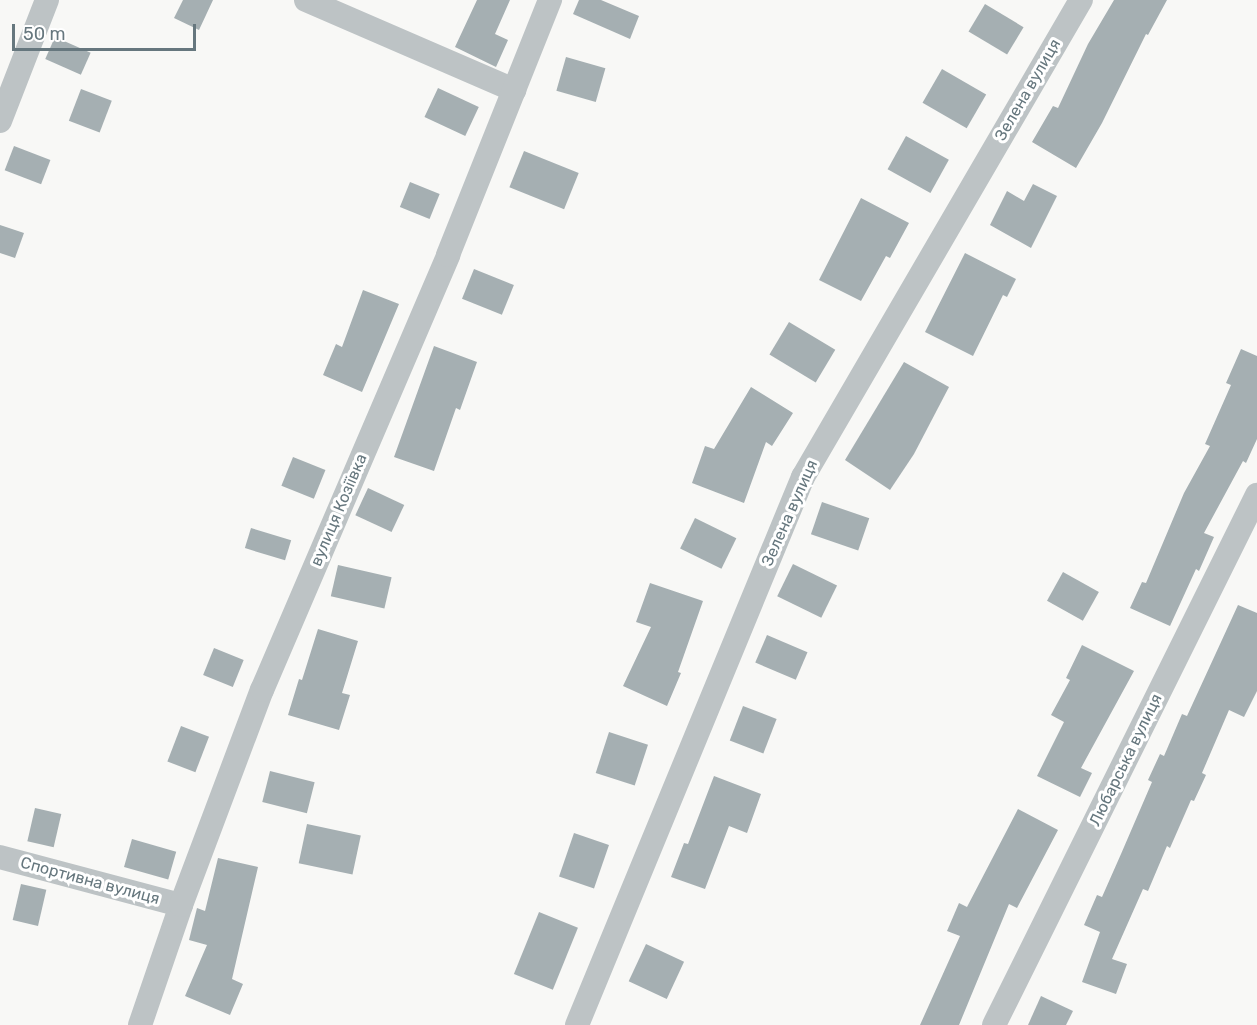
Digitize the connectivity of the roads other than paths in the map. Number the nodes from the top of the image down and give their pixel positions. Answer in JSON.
{"nodes":[{"id":1,"x":47,"y":0,"type":"edge"},
{"id":2,"x":306,"y":0,"type":"edge"},
{"id":3,"x":550,"y":0,"type":"edge"},
{"id":4,"x":1081,"y":0,"type":"edge"},
{"id":5,"x":514,"y":90,"type":"junction"},
{"id":6,"x":0,"y":121,"type":"edge"},
{"id":7,"x":1257,"y":495,"type":"edge"},
{"id":8,"x":0,"y":857,"type":"edge"},
{"id":9,"x":181,"y":905,"type":"junction"},
{"id":10,"x":140,"y":1025,"type":"edge"},
{"id":11,"x":577,"y":1025,"type":"edge"},
{"id":12,"x":994,"y":1025,"type":"edge"}],
"edges":[{"from":1,"to":6,"type":"street"},
{"from":2,"to":5,"type":"street"},
{"from":3,"to":5,"type":"street","name":"вулиця Козіївка"},
{"from":4,"to":11,"type":"street","name":"Зелена вулиця"},
{"from":5,"to":9,"type":"street","name":"вулиця Козіївка"},
{"from":7,"to":12,"type":"street","name":"Любарська вулиця"},
{"from":8,"to":9,"type":"street","name":"Спортивна вулиця"},
{"from":9,"to":10,"type":"street","name":"вулиця Козіївка"}]}
